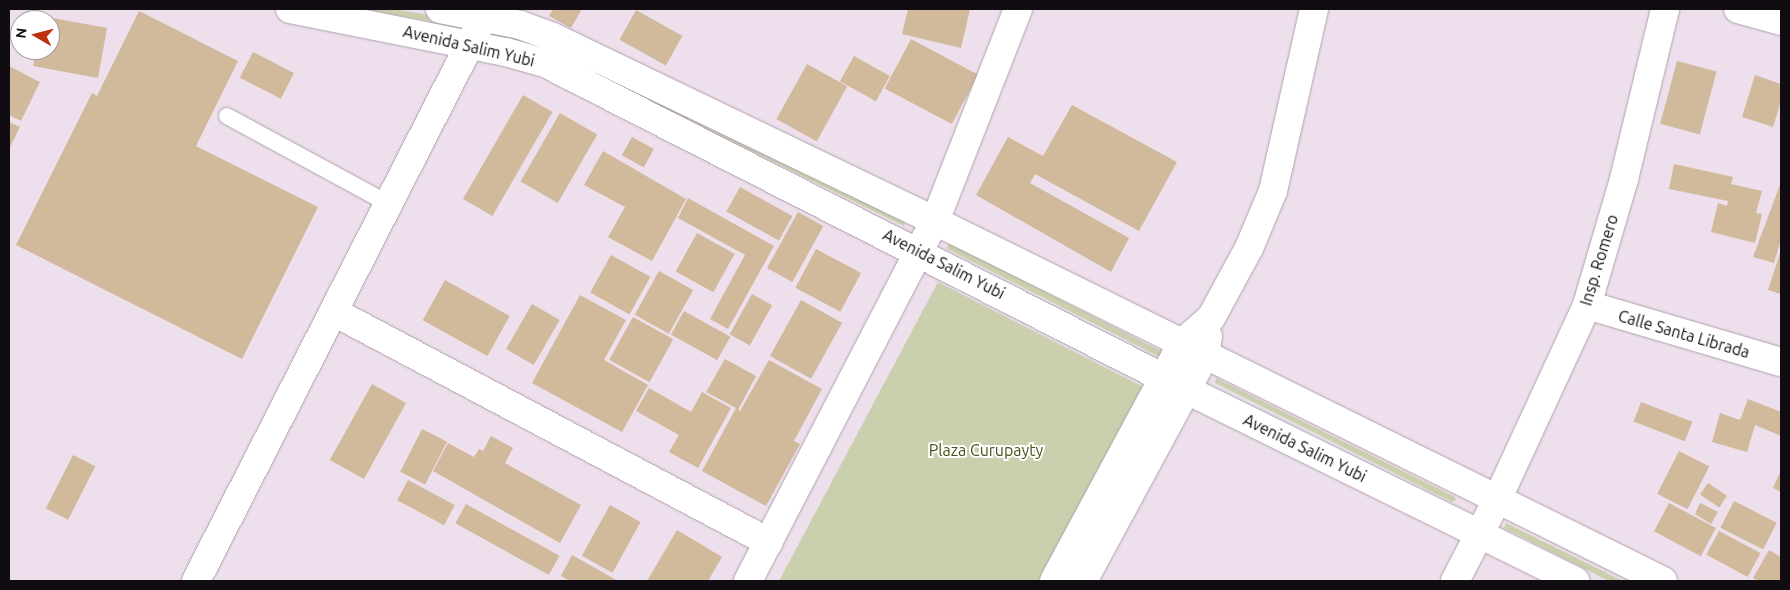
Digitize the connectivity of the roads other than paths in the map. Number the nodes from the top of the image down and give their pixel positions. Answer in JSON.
{"nodes":[{"id":1,"x":290,"y":9,"type":"edge"},
{"id":2,"x":440,"y":9,"type":"edge"},
{"id":3,"x":1018,"y":9,"type":"edge"},
{"id":4,"x":1314,"y":9,"type":"edge"},
{"id":5,"x":1665,"y":9,"type":"edge"},
{"id":6,"x":1738,"y":9,"type":"edge"},
{"id":7,"x":484,"y":18,"type":"junction"},
{"id":8,"x":1781,"y":21,"type":"edge"},
{"id":9,"x":470,"y":44,"type":"junction"},
{"id":10,"x":227,"y":116,"type":"dead end"},
{"id":11,"x":389,"y":204,"type":"junction"},
{"id":12,"x":935,"y":221,"type":"junction"},
{"id":13,"x":920,"y":251,"type":"junction"},
{"id":14,"x":1587,"y":305,"type":"junction"},
{"id":15,"x":334,"y":312,"type":"junction"},
{"id":16,"x":1194,"y":349,"type":"junction"},
{"id":17,"x":1781,"y":362,"type":"edge"},
{"id":18,"x":1163,"y":378,"type":"junction"},
{"id":19,"x":1187,"y":390,"type":"junction"},
{"id":20,"x":1498,"y":498,"type":"junction"},
{"id":21,"x":1480,"y":533,"type":"junction"},
{"id":22,"x":769,"y":542,"type":"junction"},
{"id":23,"x":196,"y":581,"type":"edge"},
{"id":24,"x":748,"y":581,"type":"edge"},
{"id":25,"x":1054,"y":581,"type":"edge"},
{"id":26,"x":1083,"y":581,"type":"edge"},
{"id":27,"x":1455,"y":581,"type":"edge"},
{"id":28,"x":1576,"y":581,"type":"edge"},
{"id":29,"x":1663,"y":581,"type":"edge"}],
"edges":[{"from":1,"to":9,"type":"street","name":"Avenida Salim Yubi"},
{"from":2,"to":7,"type":"street","name":"Avenida Salim Yubi"},
{"from":3,"to":12,"type":"street"},
{"from":4,"to":16,"type":"street"},
{"from":5,"to":14,"type":"street","name":"Insp. Romero"},
{"from":6,"to":8,"type":"street"},
{"from":7,"to":9,"type":"street"},
{"from":7,"to":12,"type":"street","name":"Avenida Salim Yubi"},
{"from":9,"to":11,"type":"street"},
{"from":9,"to":13,"type":"street","name":"Avenida Salim Yubi"},
{"from":10,"to":11,"type":"lane"},
{"from":11,"to":15,"type":"street"},
{"from":12,"to":13,"type":"street"},
{"from":12,"to":16,"type":"street","name":"Avenida Salim Yubi"},
{"from":13,"to":18,"type":"street","name":"Avenida Salim Yubi"},
{"from":13,"to":22,"type":"street"},
{"from":14,"to":17,"type":"street","name":"Calle Santa Librada"},
{"from":14,"to":20,"type":"street","name":"Insp. Romero"},
{"from":15,"to":22,"type":"street"},
{"from":15,"to":23,"type":"street"},
{"from":16,"to":18,"type":"street"},
{"from":16,"to":19,"type":"street"},
{"from":16,"to":20,"type":"street","name":"Avenida Salim Yubi"},
{"from":18,"to":19,"type":"street","name":"Avenida Salim Yubi"},
{"from":18,"to":25,"type":"street"},
{"from":19,"to":21,"type":"street","name":"Avenida Salim Yubi"},
{"from":19,"to":26,"type":"street"},
{"from":20,"to":21,"type":"street","name":"Insp. Romero"},
{"from":20,"to":29,"type":"street","name":"Avenida Salim Yubi"},
{"from":21,"to":27,"type":"street","name":"Insp. Romero"},
{"from":21,"to":28,"type":"street","name":"Avenida Salim Yubi"},
{"from":22,"to":24,"type":"street"}]}
